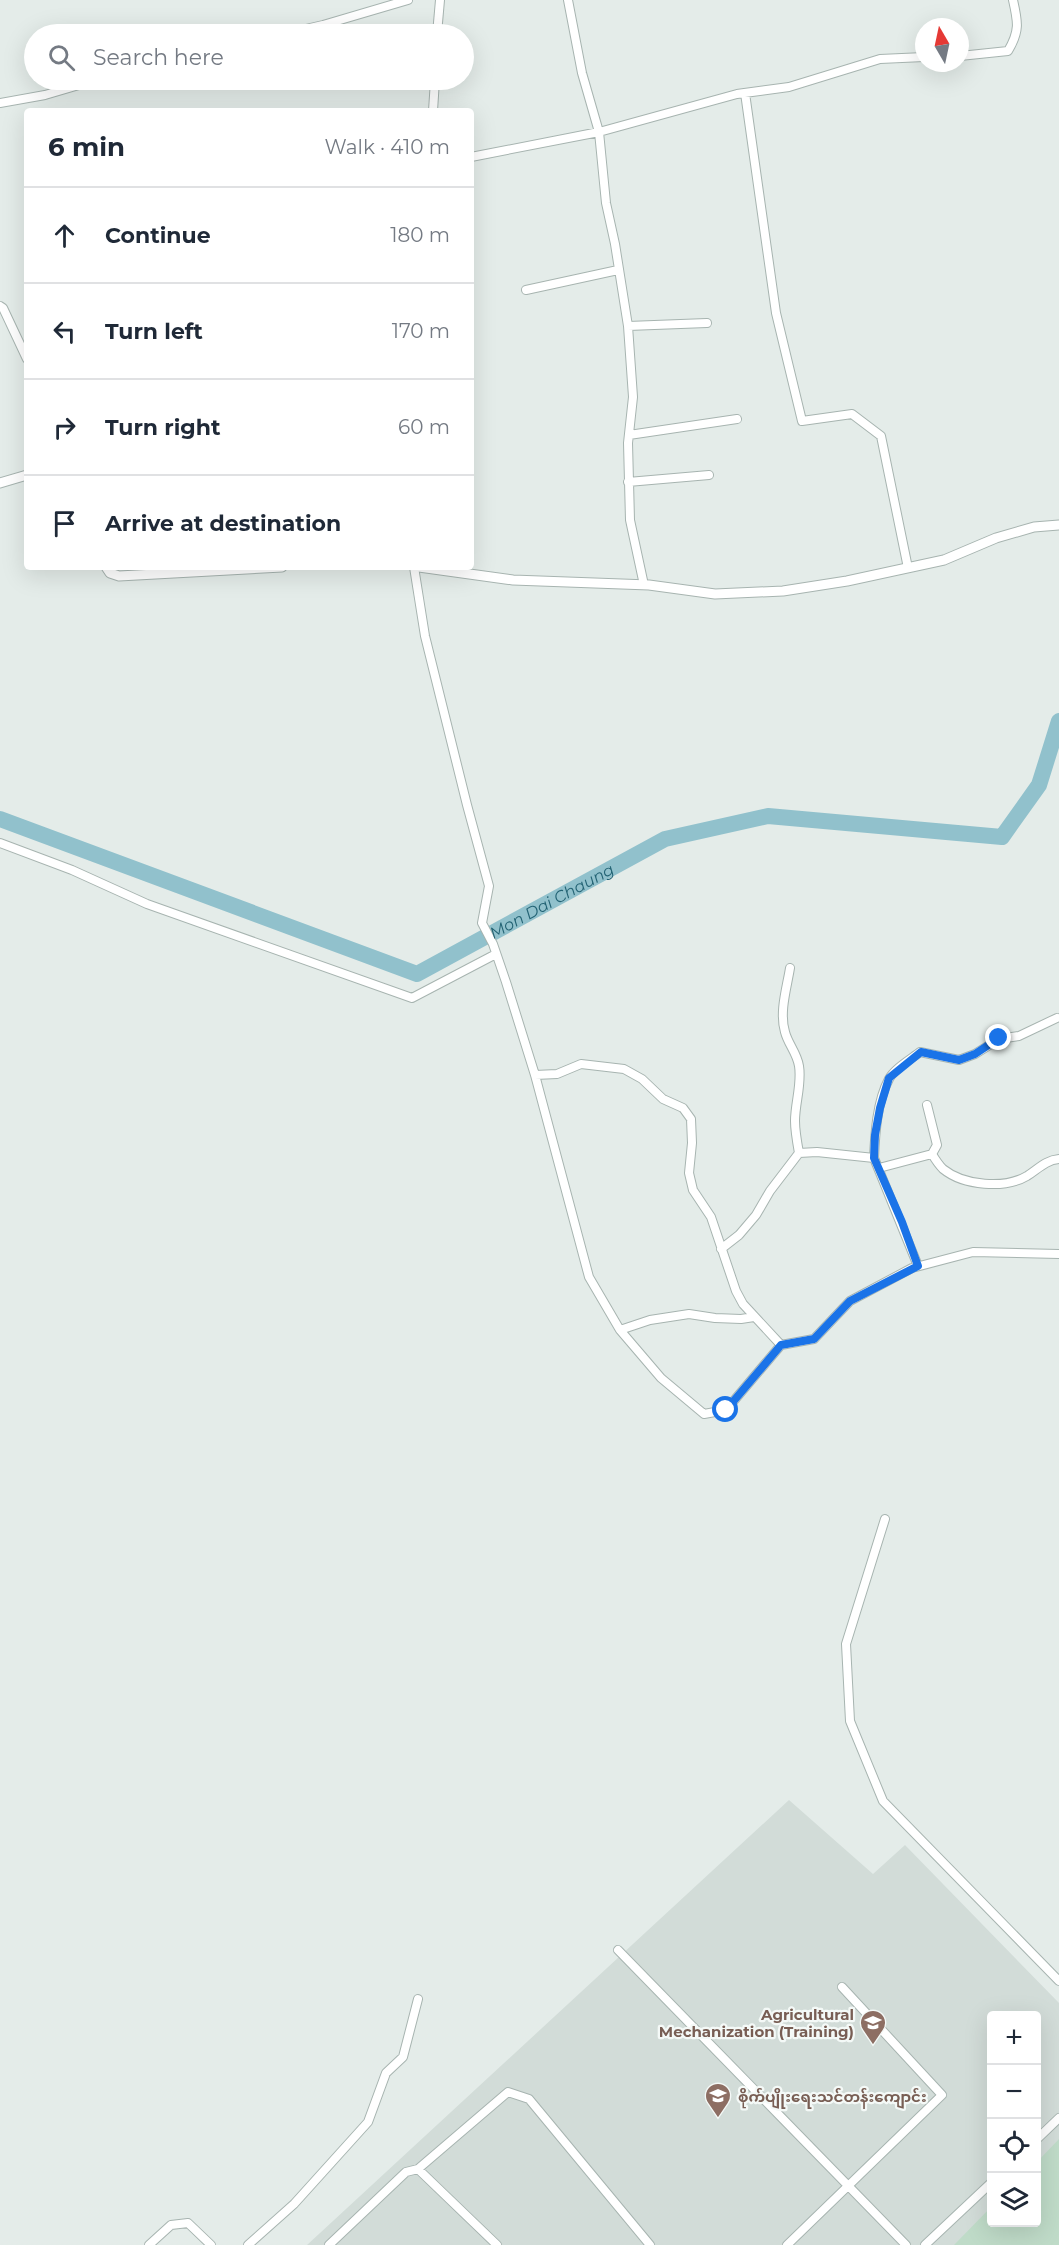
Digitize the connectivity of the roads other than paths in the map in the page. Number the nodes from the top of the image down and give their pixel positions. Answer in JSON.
{"nodes":[{"id":1,"x":408,"y":0,"type":"edge"},
{"id":2,"x":432,"y":0,"type":"edge"},
{"id":3,"x":568,"y":0,"type":"edge"},
{"id":4,"x":1013,"y":0,"type":"edge"},
{"id":5,"x":439,"y":3,"type":"edge"},
{"id":6,"x":320,"y":24,"type":"edge"},
{"id":7,"x":438,"y":24,"type":"edge"},
{"id":8,"x":969,"y":55,"type":"edge"},
{"id":9,"x":915,"y":57,"type":"edge"},
{"id":10,"x":62,"y":90,"type":"edge"},
{"id":11,"x":434,"y":90,"type":"edge"},
{"id":12,"x":745,"y":93,"type":"junction"},
{"id":13,"x":0,"y":103,"type":"edge"},
{"id":14,"x":433,"y":108,"type":"edge"},
{"id":15,"x":599,"y":132,"type":"junction"},
{"id":16,"x":474,"y":156,"type":"edge"},
{"id":17,"x":618,"y":270,"type":"junction"},
{"id":18,"x":526,"y":290,"type":"dead end"},
{"id":19,"x":0,"y":306,"type":"edge"},
{"id":20,"x":707,"y":323,"type":"dead end"},
{"id":21,"x":628,"y":326,"type":"junction"},
{"id":22,"x":24,"y":352,"type":"edge"},
{"id":23,"x":736,"y":419,"type":"dead end"},
{"id":24,"x":629,"y":435,"type":"junction"},
{"id":25,"x":709,"y":475,"type":"dead end"},
{"id":26,"x":24,"y":476,"type":"edge"},
{"id":27,"x":628,"y":482,"type":"junction"},
{"id":28,"x":0,"y":483,"type":"edge"},
{"id":29,"x":1059,"y":525,"type":"edge"},
{"id":30,"x":908,"y":568,"type":"junction"},
{"id":31,"x":108,"y":570,"type":"edge"},
{"id":32,"x":228,"y":570,"type":"edge"},
{"id":33,"x":414,"y":570,"type":"edge"},
{"id":34,"x":441,"y":570,"type":"edge"},
{"id":35,"x":644,"y":585,"type":"junction"},
{"id":36,"x":0,"y":843,"type":"edge"},
{"id":37,"x":496,"y":954,"type":"junction"},
{"id":38,"x":790,"y":968,"type":"dead end"},
{"id":39,"x":1057,"y":1018,"type":"dead end"},
{"id":40,"x":535,"y":1076,"type":"junction"},
{"id":41,"x":927,"y":1105,"type":"dead end"},
{"id":42,"x":799,"y":1153,"type":"junction"},
{"id":43,"x":932,"y":1154,"type":"junction"},
{"id":44,"x":874,"y":1158,"type":"junction"},
{"id":45,"x":1059,"y":1159,"type":"edge"},
{"id":46,"x":879,"y":1168,"type":"junction"},
{"id":47,"x":721,"y":1249,"type":"junction"},
{"id":48,"x":1059,"y":1254,"type":"edge"},
{"id":49,"x":918,"y":1266,"type":"junction"},
{"id":50,"x":754,"y":1317,"type":"junction"},
{"id":51,"x":620,"y":1330,"type":"junction"},
{"id":52,"x":781,"y":1345,"type":"junction"},
{"id":53,"x":885,"y":1519,"type":"dead end"},
{"id":54,"x":618,"y":1950,"type":"dead end"},
{"id":55,"x":1059,"y":1981,"type":"edge"},
{"id":56,"x":842,"y":1987,"type":"dead end"},
{"id":57,"x":418,"y":1999,"type":"dead end"},
{"id":58,"x":1059,"y":2118,"type":"edge"},
{"id":59,"x":1041,"y":2135,"type":"edge"},
{"id":60,"x":418,"y":2169,"type":"junction"},
{"id":61,"x":848,"y":2186,"type":"junction"},
{"id":62,"x":987,"y":2187,"type":"edge"},
{"id":63,"x":149,"y":2245,"type":"edge"},
{"id":64,"x":210,"y":2245,"type":"edge"},
{"id":65,"x":248,"y":2245,"type":"edge"},
{"id":66,"x":329,"y":2245,"type":"edge"},
{"id":67,"x":498,"y":2245,"type":"edge"},
{"id":68,"x":650,"y":2245,"type":"edge"},
{"id":69,"x":787,"y":2245,"type":"edge"},
{"id":70,"x":906,"y":2245,"type":"edge"},
{"id":71,"x":925,"y":2245,"type":"edge"}],
"edges":[{"from":1,"to":6,"type":"street"},
{"from":2,"to":5,"type":"street"},
{"from":3,"to":15,"type":"street"},
{"from":4,"to":8,"type":"street"},
{"from":5,"to":7,"type":"street"},
{"from":9,"to":12,"type":"street"},
{"from":10,"to":13,"type":"street"},
{"from":11,"to":14,"type":"street"},
{"from":12,"to":15,"type":"street"},
{"from":12,"to":30,"type":"street"},
{"from":15,"to":16,"type":"street"},
{"from":15,"to":17,"type":"street"},
{"from":17,"to":18,"type":"street"},
{"from":17,"to":21,"type":"street"},
{"from":19,"to":22,"type":"street"},
{"from":20,"to":21,"type":"street"},
{"from":21,"to":24,"type":"street"},
{"from":23,"to":24,"type":"street"},
{"from":24,"to":27,"type":"street"},
{"from":25,"to":27,"type":"street"},
{"from":26,"to":28,"type":"street"},
{"from":27,"to":35,"type":"street"},
{"from":29,"to":30,"type":"street"},
{"from":30,"to":35,"type":"street"},
{"from":31,"to":32,"type":"street"},
{"from":33,"to":37,"type":"street"},
{"from":34,"to":35,"type":"street"},
{"from":36,"to":37,"type":"street"},
{"from":37,"to":40,"type":"street"},
{"from":38,"to":42,"type":"street"},
{"from":39,"to":44,"type":"street"},
{"from":40,"to":47,"type":"street"},
{"from":40,"to":51,"type":"street"},
{"from":41,"to":43,"type":"street"},
{"from":42,"to":44,"type":"street"},
{"from":42,"to":47,"type":"street"},
{"from":43,"to":45,"type":"street"},
{"from":43,"to":46,"type":"street"},
{"from":44,"to":46,"type":"street"},
{"from":46,"to":49,"type":"street"},
{"from":47,"to":50,"type":"street"},
{"from":48,"to":49,"type":"street"},
{"from":49,"to":52,"type":"street"},
{"from":50,"to":51,"type":"street"},
{"from":50,"to":52,"type":"street"},
{"from":51,"to":52,"type":"street"},
{"from":53,"to":55,"type":"street"},
{"from":54,"to":61,"type":"street"},
{"from":56,"to":61,"type":"street"},
{"from":57,"to":65,"type":"street"},
{"from":58,"to":59,"type":"street"},
{"from":60,"to":66,"type":"street"},
{"from":60,"to":67,"type":"street"},
{"from":60,"to":68,"type":"street"},
{"from":61,"to":69,"type":"street"},
{"from":61,"to":70,"type":"street"},
{"from":62,"to":71,"type":"street"},
{"from":63,"to":64,"type":"street"}]}
